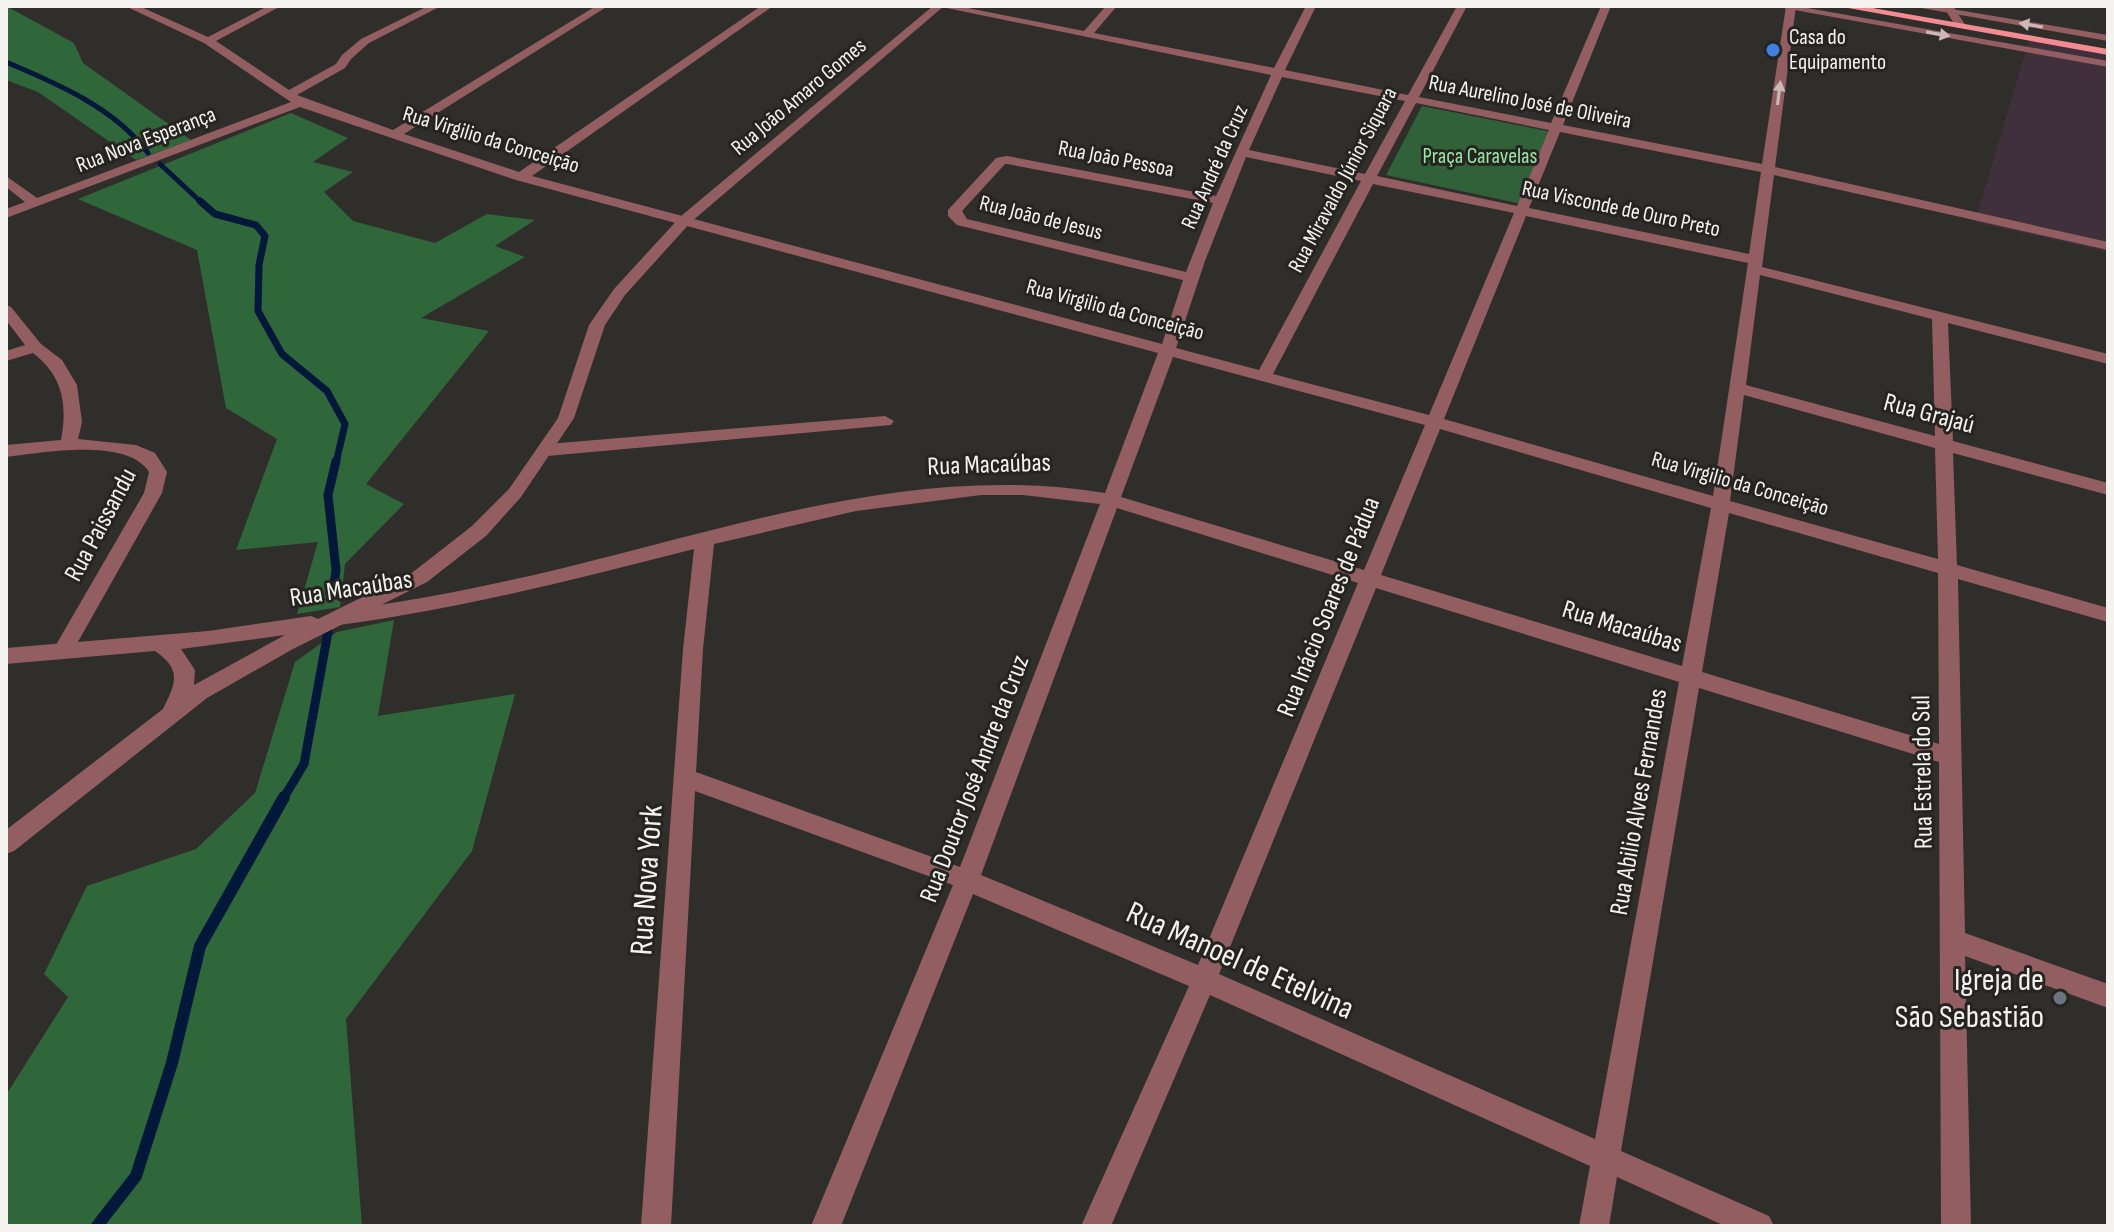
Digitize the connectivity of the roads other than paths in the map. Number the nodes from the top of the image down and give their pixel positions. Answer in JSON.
{"nodes":[{"id":1,"x":130,"y":6,"type":"edge"},
{"id":2,"x":276,"y":6,"type":"edge"},
{"id":3,"x":412,"y":6,"type":"edge"},
{"id":4,"x":603,"y":6,"type":"edge"},
{"id":5,"x":768,"y":6,"type":"edge"},
{"id":6,"x":940,"y":6,"type":"edge"},
{"id":7,"x":1112,"y":6,"type":"edge"},
{"id":8,"x":1311,"y":6,"type":"edge"},
{"id":9,"x":1462,"y":6,"type":"edge"},
{"id":10,"x":1606,"y":6,"type":"edge"},
{"id":11,"x":1842,"y":6,"type":"edge"},
{"id":12,"x":1915,"y":6,"type":"edge"},
{"id":13,"x":1786,"y":7,"type":"edge"},
{"id":14,"x":432,"y":8,"type":"edge"},
{"id":15,"x":1951,"y":9,"type":"edge"},
{"id":16,"x":1961,"y":26,"type":"junction"},
{"id":17,"x":1087,"y":34,"type":"junction"},
{"id":18,"x":2108,"y":38,"type":"edge"},
{"id":19,"x":208,"y":41,"type":"junction"},
{"id":20,"x":2108,"y":52,"type":"edge"},
{"id":21,"x":2108,"y":64,"type":"edge"},
{"id":22,"x":1280,"y":72,"type":"junction"},
{"id":23,"x":294,"y":99,"type":"junction"},
{"id":24,"x":1411,"y":99,"type":"junction"},
{"id":25,"x":1555,"y":126,"type":"junction"},
{"id":26,"x":392,"y":136,"type":"junction"},
{"id":27,"x":1242,"y":152,"type":"junction"},
{"id":28,"x":1001,"y":161,"type":"joint"},
{"id":29,"x":1770,"y":170,"type":"junction"},
{"id":30,"x":521,"y":177,"type":"junction"},
{"id":31,"x":1371,"y":179,"type":"junction"},
{"id":32,"x":6,"y":180,"type":"edge"},
{"id":33,"x":1222,"y":201,"type":"junction"},
{"id":34,"x":35,"y":203,"type":"junction"},
{"id":35,"x":1522,"y":210,"type":"junction"},
{"id":36,"x":6,"y":214,"type":"edge"},
{"id":37,"x":686,"y":219,"type":"junction"},
{"id":38,"x":2108,"y":246,"type":"edge"},
{"id":39,"x":1755,"y":264,"type":"junction"},
{"id":40,"x":1190,"y":277,"type":"junction"},
{"id":41,"x":6,"y":310,"type":"edge"},
{"id":42,"x":1940,"y":317,"type":"junction"},
{"id":43,"x":35,"y":347,"type":"junction"},
{"id":44,"x":1168,"y":349,"type":"junction"},
{"id":45,"x":6,"y":356,"type":"edge"},
{"id":46,"x":2108,"y":359,"type":"edge"},
{"id":47,"x":1264,"y":375,"type":"junction"},
{"id":48,"x":1736,"y":388,"type":"junction"},
{"id":49,"x":885,"y":421,"type":"dead end"},
{"id":50,"x":1434,"y":422,"type":"junction"},
{"id":51,"x":1945,"y":445,"type":"junction"},
{"id":52,"x":68,"y":446,"type":"junction"},
{"id":53,"x":547,"y":450,"type":"junction"},
{"id":54,"x":6,"y":451,"type":"edge"},
{"id":55,"x":2108,"y":489,"type":"edge"},
{"id":56,"x":1111,"y":500,"type":"junction"},
{"id":57,"x":1721,"y":503,"type":"junction"},
{"id":58,"x":705,"y":539,"type":"junction"},
{"id":59,"x":1948,"y":570,"type":"junction"},
{"id":60,"x":1368,"y":578,"type":"junction"},
{"id":61,"x":2108,"y":615,"type":"edge"},
{"id":62,"x":339,"y":618,"type":"junction"},
{"id":63,"x":157,"y":642,"type":"junction"},
{"id":64,"x":63,"y":650,"type":"junction"},
{"id":65,"x":6,"y":656,"type":"edge"},
{"id":66,"x":1690,"y":677,"type":"junction"},
{"id":67,"x":172,"y":713,"type":"junction"},
{"id":68,"x":1950,"y":756,"type":"junction"},
{"id":69,"x":687,"y":778,"type":"junction"},
{"id":70,"x":6,"y":844,"type":"edge"},
{"id":71,"x":967,"y":880,"type":"junction"},
{"id":72,"x":1953,"y":940,"type":"junction"},
{"id":73,"x":1204,"y":980,"type":"junction"},
{"id":74,"x":2108,"y":996,"type":"edge"},
{"id":75,"x":1604,"y":1160,"type":"junction"},
{"id":76,"x":656,"y":1226,"type":"edge"},
{"id":77,"x":826,"y":1226,"type":"edge"},
{"id":78,"x":1096,"y":1226,"type":"edge"},
{"id":79,"x":1594,"y":1226,"type":"edge"},
{"id":80,"x":1759,"y":1226,"type":"edge"},
{"id":81,"x":1956,"y":1226,"type":"edge"}],
"edges":[{"from":1,"to":19,"type":"street","name":"Rua Virgilio da Conceição"},
{"from":2,"to":19,"type":"street"},
{"from":3,"to":14,"type":"street"},
{"from":4,"to":26,"type":"street"},
{"from":5,"to":30,"type":"street"},
{"from":6,"to":17,"type":"street","name":"Rua Aurelino José de Oliveira"},
{"from":6,"to":37,"type":"street","name":"Rua João Amaro Gomes"},
{"from":7,"to":17,"type":"street"},
{"from":8,"to":22,"type":"street","name":"Rua André da Cruz"},
{"from":9,"to":24,"type":"street","name":"Rua Miravaldo Júnior Siquara"},
{"from":10,"to":25,"type":"street","name":"Rua Inácio Soares de Pádua"},
{"from":11,"to":16,"type":"main road"},
{"from":12,"to":15,"type":"street"},
{"from":13,"to":21,"type":"street","one_way":true},
{"from":29,"to":13,"type":"street","name":"Rua Abilio Alves Fernandes","one_way":true},
{"from":14,"to":23,"type":"street","name":"Rua Nova Esperança"},
{"from":15,"to":16,"type":"street"},
{"from":18,"to":15,"type":"street","one_way":true},
{"from":16,"to":20,"type":"main road"},
{"from":17,"to":22,"type":"street","name":"Rua Aurelino José de Oliveira"},
{"from":19,"to":23,"type":"street","name":"Rua Virgilio da Conceição"},
{"from":22,"to":24,"type":"street","name":"Rua Aurelino José de Oliveira"},
{"from":22,"to":27,"type":"street","name":"Rua André da Cruz"},
{"from":23,"to":26,"type":"street","name":"Rua Virgilio da Conceição"},
{"from":23,"to":34,"type":"street","name":"Rua Nova Esperança"},
{"from":24,"to":25,"type":"street","name":"Rua Aurelino José de Oliveira"},
{"from":24,"to":31,"type":"street","name":"Rua Miravaldo Júnior Siquara"},
{"from":25,"to":29,"type":"street","name":"Rua Aurelino José de Oliveira"},
{"from":25,"to":35,"type":"street","name":"Rua Inácio Soares de Pádua"},
{"from":26,"to":30,"type":"street","name":"Rua Virgilio da Conceição"},
{"from":27,"to":31,"type":"street","name":"Rua Visconde de Ouro Preto"},
{"from":27,"to":33,"type":"street","name":"Rua André da Cruz"},
{"from":28,"to":33,"type":"street","name":"Rua João Pessoa"},
{"from":28,"to":40,"type":"street","name":"Rua João de Jesus"},
{"from":29,"to":38,"type":"street","name":"Rua Aurelino José de Oliveira"},
{"from":29,"to":39,"type":"street","name":"Rua Abilio Alves Fernandes"},
{"from":30,"to":37,"type":"street","name":"Rua Virgilio da Conceição"},
{"from":31,"to":35,"type":"street","name":"Rua Visconde de Ouro Preto"},
{"from":31,"to":47,"type":"street","name":"Rua Miravaldo Júnior Siquara"},
{"from":32,"to":34,"type":"street"},
{"from":33,"to":40,"type":"street","name":"Rua André da Cruz"},
{"from":34,"to":36,"type":"street","name":"Rua Nova Esperança"},
{"from":35,"to":39,"type":"street","name":"Rua Visconde de Ouro Preto"},
{"from":35,"to":50,"type":"street","name":"Rua Inácio Soares de Pádua"},
{"from":37,"to":44,"type":"street","name":"Rua Virgilio da Conceição"},
{"from":37,"to":53,"type":"street","name":"Rua João Amaro Gomes"},
{"from":39,"to":42,"type":"street","name":"Rua Visconde de Ouro Preto"},
{"from":39,"to":48,"type":"street","name":"Rua Abilio Alves Fernandes"},
{"from":40,"to":44,"type":"street","name":"Rua André da Cruz"},
{"from":41,"to":43,"type":"street"},
{"from":42,"to":46,"type":"street","name":"Rua Visconde de Ouro Preto"},
{"from":42,"to":51,"type":"street","name":"Rua Estrela do Sul"},
{"from":43,"to":45,"type":"street"},
{"from":43,"to":52,"type":"street"},
{"from":44,"to":47,"type":"street","name":"Rua Virgilio da Conceição"},
{"from":44,"to":56,"type":"street","name":"Rua Doutor José Andre da Cruz"},
{"from":47,"to":50,"type":"street","name":"Rua Virgilio da Conceição"},
{"from":48,"to":51,"type":"street","name":"Rua Grajaú"},
{"from":48,"to":57,"type":"street","name":"Rua Abilio Alves Fernandes"},
{"from":49,"to":53,"type":"street"},
{"from":50,"to":57,"type":"street","name":"Rua Virgilio da Conceição"},
{"from":50,"to":60,"type":"street","name":"Rua Inácio Soares de Pádua"},
{"from":51,"to":55,"type":"street","name":"Rua Grajaú"},
{"from":51,"to":59,"type":"street","name":"Rua Estrela do Sul"},
{"from":52,"to":54,"type":"street","name":"Rua Paissandu"},
{"from":52,"to":64,"type":"street","name":"Rua Paissandu"},
{"from":53,"to":62,"type":"street","name":"Rua João Amaro Gomes"},
{"from":56,"to":58,"type":"street","name":"Rua Macaúbas"},
{"from":56,"to":60,"type":"street","name":"Rua Macaúbas"},
{"from":56,"to":71,"type":"street","name":"Rua Doutor José Andre da Cruz"},
{"from":57,"to":59,"type":"street","name":"Rua Virgilio da Conceição"},
{"from":57,"to":66,"type":"street","name":"Rua Abilio Alves Fernandes"},
{"from":58,"to":62,"type":"street","name":"Rua Macaúbas"},
{"from":58,"to":69,"type":"street","name":"Rua Nova York"},
{"from":59,"to":61,"type":"street","name":"Rua Virgilio da Conceição"},
{"from":59,"to":68,"type":"street","name":"Rua Estrela do Sul"},
{"from":60,"to":66,"type":"street","name":"Rua Macaúbas"},
{"from":60,"to":73,"type":"street","name":"Rua Inácio Soares de Pádua"},
{"from":62,"to":63,"type":"street","name":"Rua Macaúbas"},
{"from":62,"to":67,"type":"street"},
{"from":63,"to":64,"type":"street","name":"Rua Macaúbas"},
{"from":63,"to":67,"type":"street"},
{"from":64,"to":65,"type":"street","name":"Rua Macaúbas"},
{"from":66,"to":68,"type":"street","name":"Rua Macaúbas"},
{"from":66,"to":75,"type":"street","name":"Rua Abilio Alves Fernandes"},
{"from":67,"to":70,"type":"street"},
{"from":68,"to":72,"type":"street","name":"Rua Estrela do Sul"},
{"from":69,"to":71,"type":"street","name":"Rua Manoel de Etelvina"},
{"from":69,"to":76,"type":"street","name":"Rua Nova York"},
{"from":71,"to":73,"type":"street","name":"Rua Manoel de Etelvina"},
{"from":71,"to":77,"type":"street","name":"Rua Doutor José Andre da Cruz"},
{"from":72,"to":74,"type":"street"},
{"from":72,"to":81,"type":"street","name":"Rua Estrela do Sul"},
{"from":73,"to":75,"type":"street","name":"Rua Manoel de Etelvina"},
{"from":73,"to":78,"type":"street","name":"Rua Inácio Soares de Pádua"},
{"from":75,"to":79,"type":"street","name":"Rua Abilio Alves Fernandes"},
{"from":75,"to":80,"type":"street","name":"Rua Manoel de Etelvina"}]}
